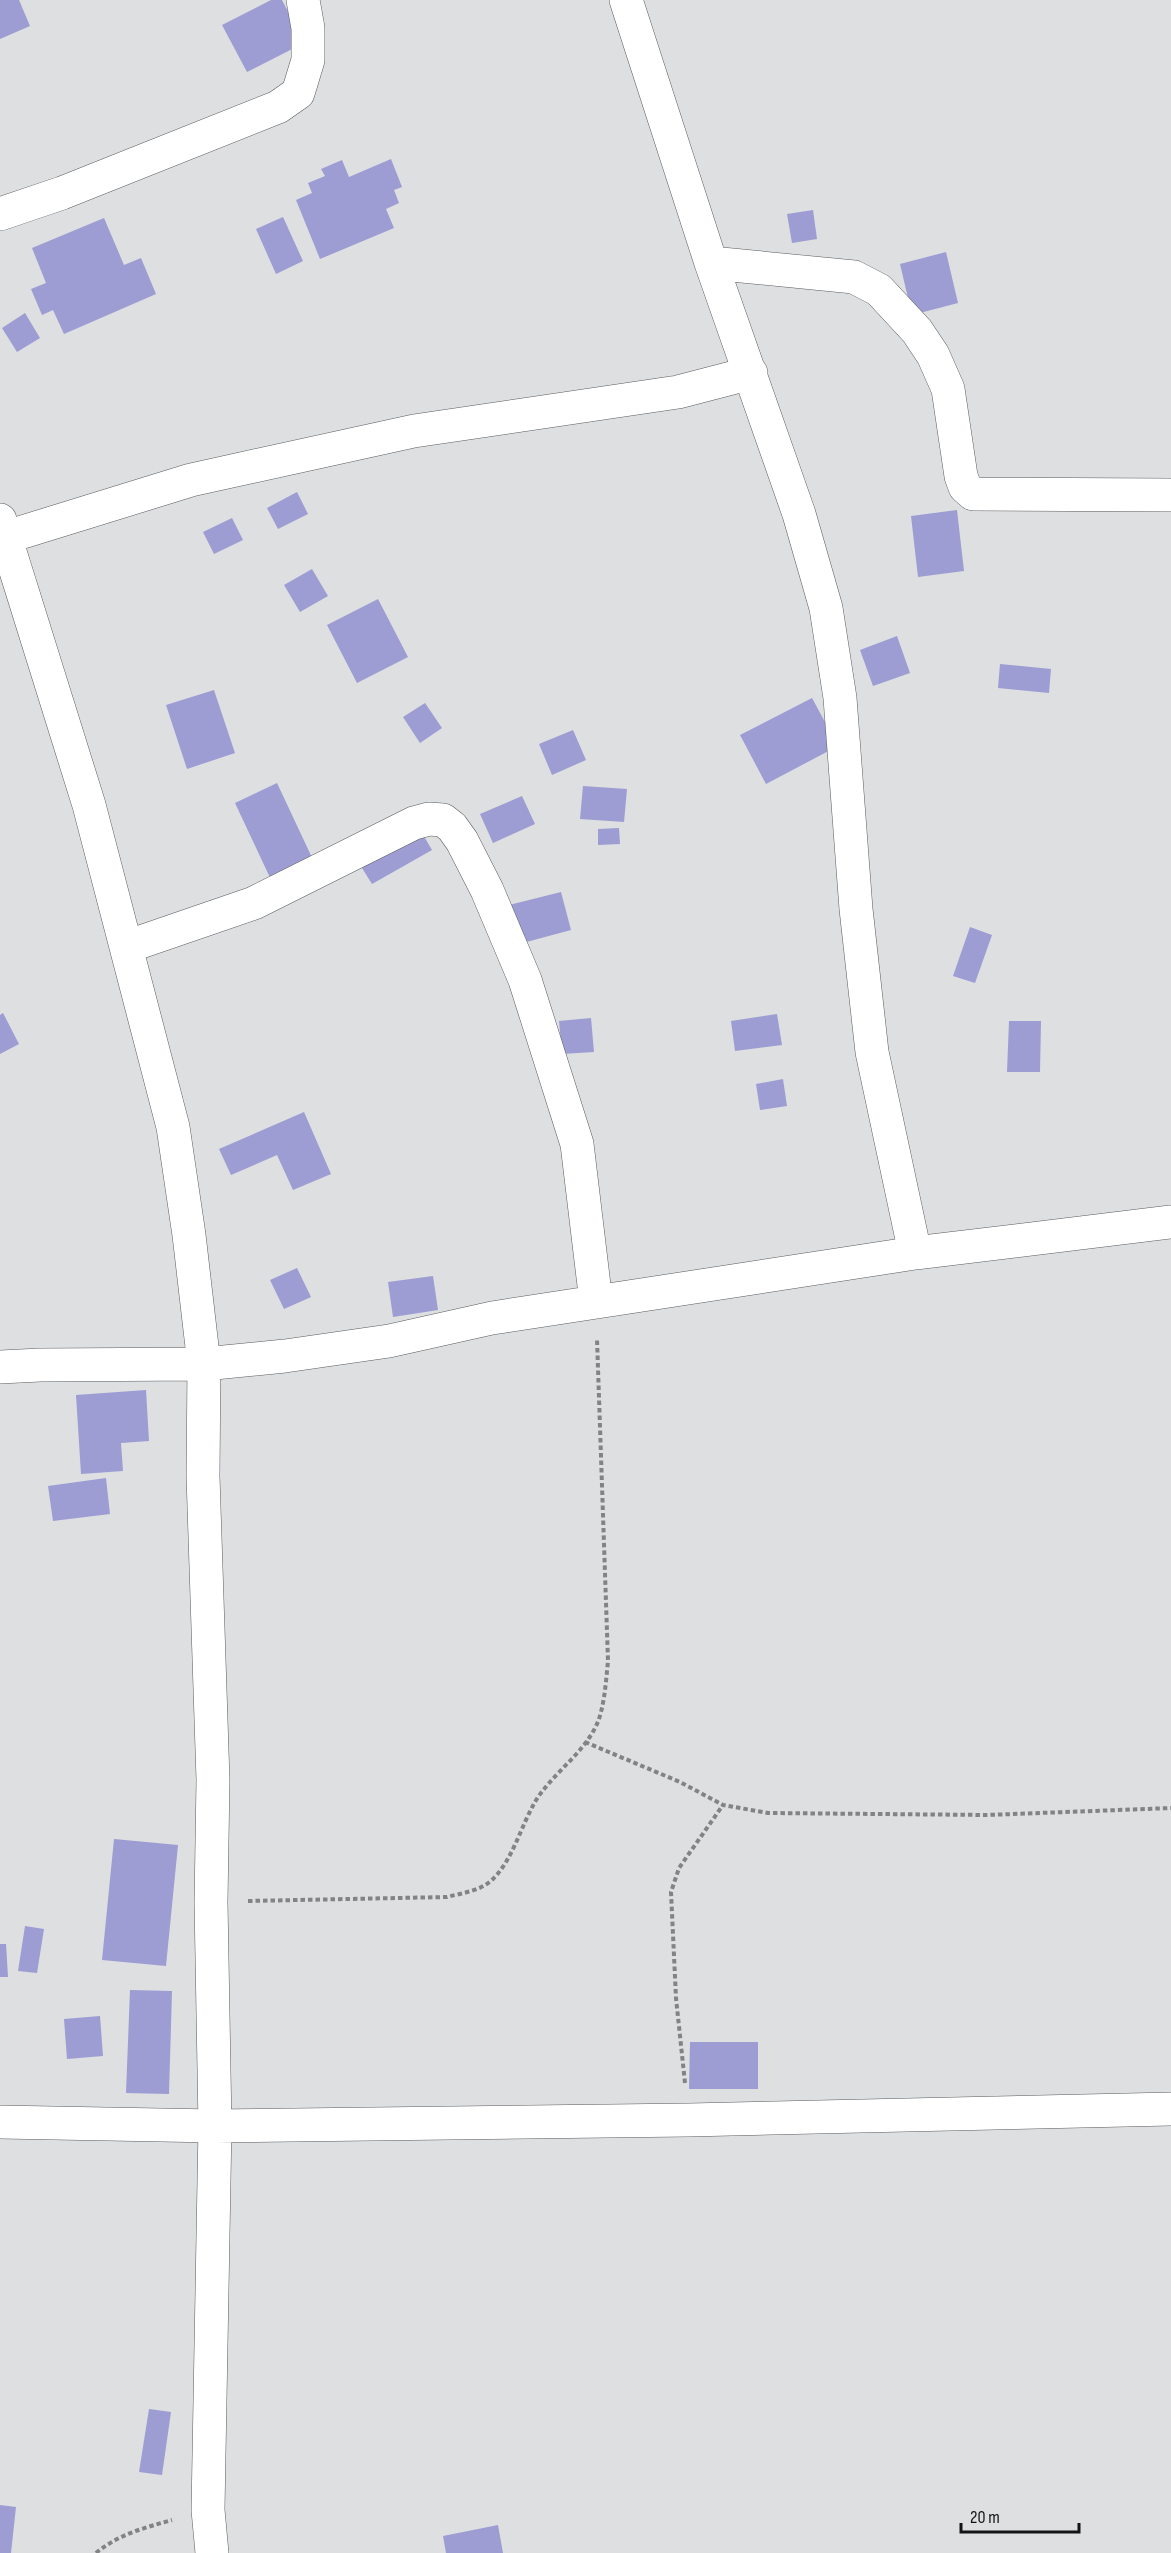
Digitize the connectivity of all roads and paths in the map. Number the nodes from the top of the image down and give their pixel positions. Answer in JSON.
{"nodes":[{"id":1,"x":303,"y":0,"type":"edge"},
{"id":2,"x":626,"y":0,"type":"edge"},
{"id":3,"x":0,"y":214,"type":"edge"},
{"id":4,"x":711,"y":263,"type":"junction"},
{"id":5,"x":752,"y":373,"type":"junction"},
{"id":6,"x":1171,"y":495,"type":"edge"},
{"id":7,"x":2,"y":532,"type":"edge"},
{"id":8,"x":126,"y":947,"type":"junction"},
{"id":9,"x":1171,"y":1222,"type":"edge"},
{"id":10,"x":915,"y":1253,"type":"junction"},
{"id":11,"x":596,"y":1302,"type":"junction"},
{"id":12,"x":204,"y":1364,"type":"junction"},
{"id":13,"x":0,"y":1367,"type":"edge"},
{"id":14,"x":585,"y":1742,"type":"junction"},
{"id":15,"x":723,"y":1805,"type":"junction"},
{"id":16,"x":1171,"y":1808,"type":"edge"},
{"id":17,"x":211,"y":1902,"type":"junction"},
{"id":18,"x":1171,"y":2109,"type":"edge"},
{"id":19,"x":689,"y":2120,"type":"junction"},
{"id":20,"x":0,"y":2122,"type":"edge"},
{"id":21,"x":215,"y":2126,"type":"junction"},
{"id":22,"x":208,"y":2510,"type":"junction"},
{"id":23,"x":96,"y":2553,"type":"edge"},
{"id":24,"x":212,"y":2553,"type":"edge"}],
"edges":[{"from":1,"to":3,"type":"street"},
{"from":2,"to":4,"type":"street"},
{"from":4,"to":5,"type":"street"},
{"from":4,"to":6,"type":"street"},
{"from":5,"to":7,"type":"street"},
{"from":5,"to":10,"type":"street"},
{"from":7,"to":8,"type":"street"},
{"from":8,"to":11,"type":"street"},
{"from":8,"to":12,"type":"street"},
{"from":9,"to":10,"type":"street"},
{"from":10,"to":11,"type":"street"},
{"from":11,"to":12,"type":"street"},
{"from":11,"to":14,"type":"path"},
{"from":12,"to":13,"type":"street"},
{"from":12,"to":17,"type":"street"},
{"from":14,"to":15,"type":"path"},
{"from":14,"to":17,"type":"path"},
{"from":15,"to":16,"type":"path"},
{"from":15,"to":19,"type":"path"},
{"from":17,"to":21,"type":"street"},
{"from":18,"to":19,"type":"street"},
{"from":19,"to":21,"type":"street"},
{"from":20,"to":21,"type":"street"},
{"from":21,"to":22,"type":"street"},
{"from":22,"to":23,"type":"path"},
{"from":22,"to":24,"type":"street"}]}
